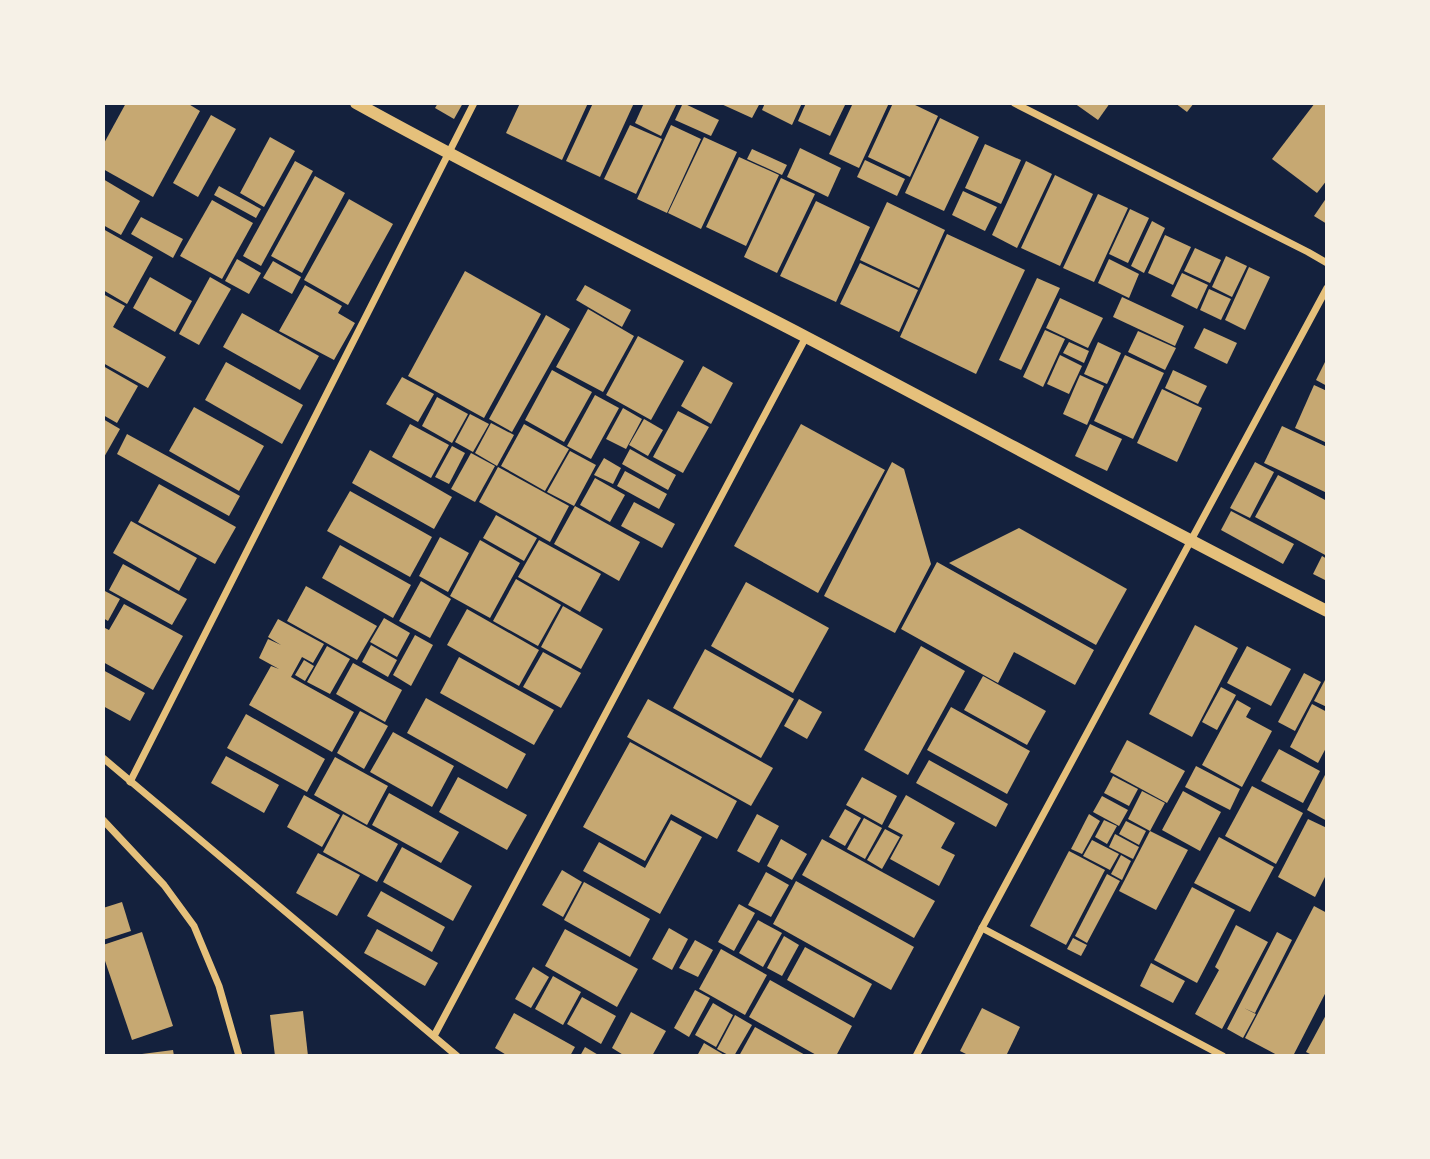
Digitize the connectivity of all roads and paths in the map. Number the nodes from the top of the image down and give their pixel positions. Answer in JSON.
{"nodes":[{"id":1,"x":356,"y":103,"type":"edge"},
{"id":2,"x":474,"y":103,"type":"edge"},
{"id":3,"x":1014,"y":103,"type":"edge"},
{"id":4,"x":449,"y":154,"type":"junction"},
{"id":5,"x":1327,"y":263,"type":"edge"},
{"id":6,"x":1327,"y":288,"type":"edge"},
{"id":7,"x":806,"y":337,"type":"junction"},
{"id":8,"x":1191,"y":542,"type":"junction"},
{"id":9,"x":1327,"y":611,"type":"edge"},
{"id":10,"x":103,"y":758,"type":"edge"},
{"id":11,"x":130,"y":782,"type":"junction"},
{"id":12,"x":103,"y":820,"type":"edge"},
{"id":13,"x":982,"y":928,"type":"junction"},
{"id":14,"x":434,"y":1036,"type":"junction"},
{"id":15,"x":240,"y":1056,"type":"edge"},
{"id":16,"x":457,"y":1056,"type":"edge"},
{"id":17,"x":916,"y":1056,"type":"edge"},
{"id":18,"x":1223,"y":1056,"type":"edge"}],
"edges":[{"from":1,"to":4,"type":"street"},
{"from":2,"to":4,"type":"street"},
{"from":3,"to":5,"type":"street"},
{"from":4,"to":7,"type":"street"},
{"from":4,"to":11,"type":"street"},
{"from":6,"to":8,"type":"street"},
{"from":7,"to":8,"type":"street"},
{"from":7,"to":14,"type":"street"},
{"from":8,"to":9,"type":"street"},
{"from":8,"to":13,"type":"street"},
{"from":10,"to":11,"type":"street"},
{"from":11,"to":14,"type":"street"},
{"from":12,"to":15,"type":"street"},
{"from":13,"to":17,"type":"street"},
{"from":13,"to":18,"type":"street"},
{"from":14,"to":16,"type":"street"}]}
